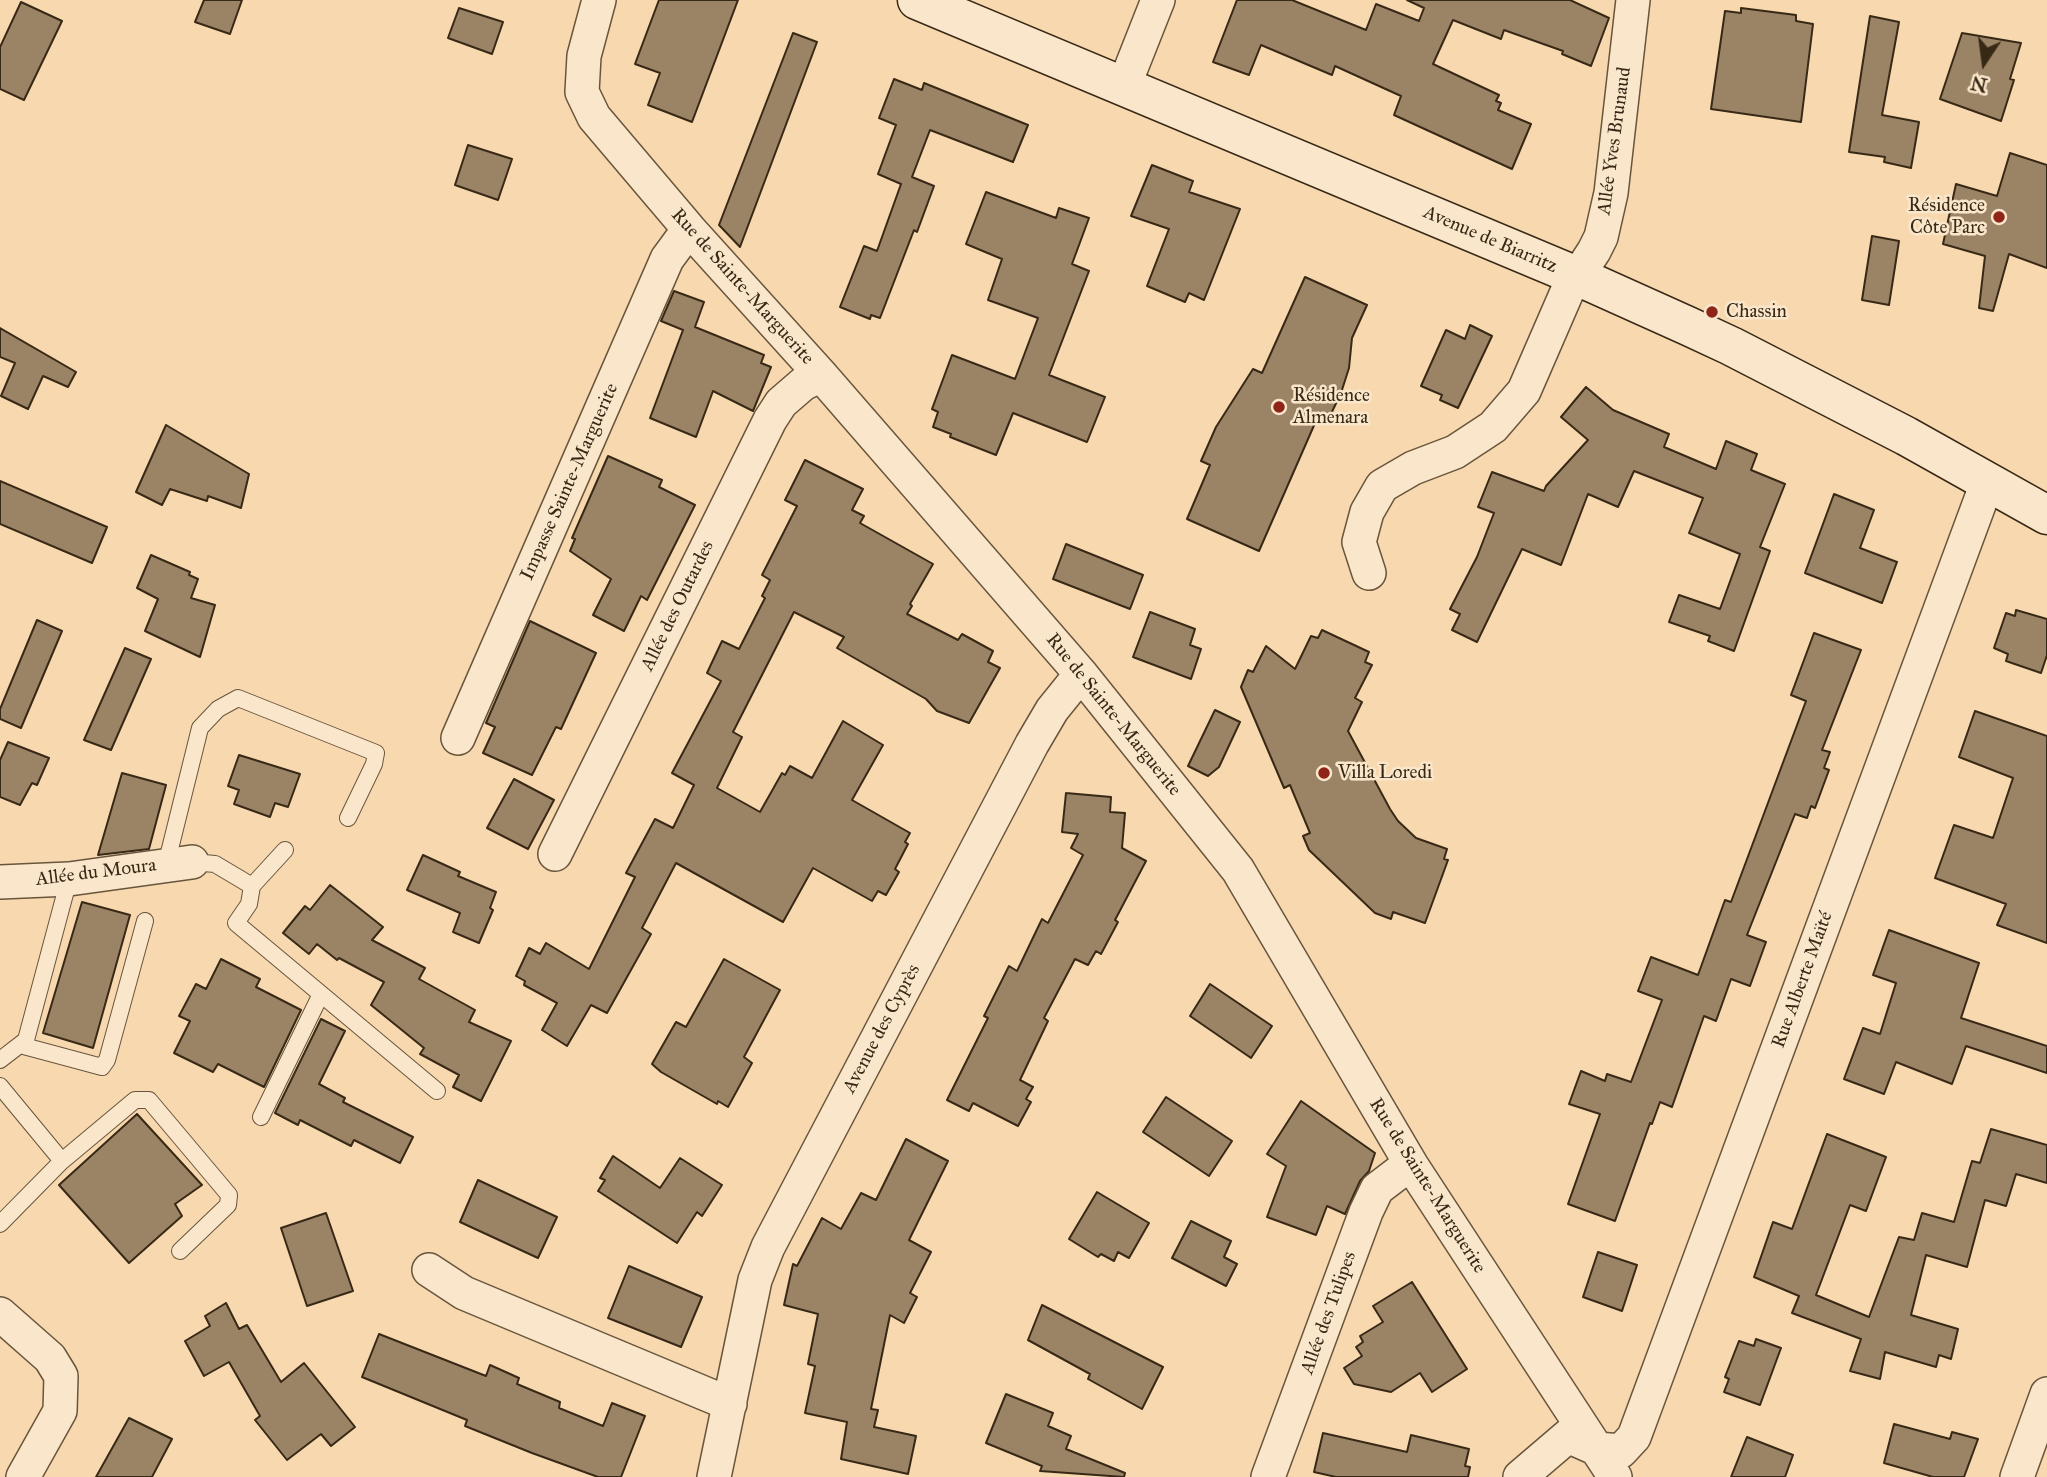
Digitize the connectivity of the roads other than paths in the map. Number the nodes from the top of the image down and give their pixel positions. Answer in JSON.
{"nodes":[{"id":1,"x":599,"y":0,"type":"edge"},
{"id":2,"x":916,"y":0,"type":"edge"},
{"id":3,"x":1158,"y":0,"type":"edge"},
{"id":4,"x":1633,"y":0,"type":"edge"},
{"id":5,"x":1124,"y":86,"type":"junction"},
{"id":6,"x":689,"y":229,"type":"junction"},
{"id":7,"x":1579,"y":277,"type":"junction"},
{"id":8,"x":821,"y":375,"type":"junction"},
{"id":9,"x":1987,"y":483,"type":"junction"},
{"id":10,"x":2047,"y":515,"type":"edge"},
{"id":11,"x":1369,"y":573,"type":"dead end"},
{"id":12,"x":1081,"y":674,"type":"junction"},
{"id":13,"x":458,"y":738,"type":"dead end"},
{"id":14,"x":348,"y":818,"type":"dead end"},
{"id":15,"x":285,"y":850,"type":"dead end"},
{"id":16,"x":555,"y":854,"type":"dead end"},
{"id":17,"x":179,"y":863,"type":"junction"},
{"id":18,"x":69,"y":879,"type":"junction"},
{"id":19,"x":0,"y":882,"type":"edge"},
{"id":20,"x":252,"y":886,"type":"junction"},
{"id":21,"x":145,"y":921,"type":"dead end"},
{"id":22,"x":321,"y":994,"type":"junction"},
{"id":23,"x":20,"y":1045,"type":"junction"},
{"id":24,"x":0,"y":1060,"type":"edge"},
{"id":25,"x":0,"y":1086,"type":"edge"},
{"id":26,"x":437,"y":1091,"type":"dead end"},
{"id":27,"x":261,"y":1117,"type":"dead end"},
{"id":28,"x":62,"y":1161,"type":"junction"},
{"id":29,"x":1412,"y":1166,"type":"junction"},
{"id":30,"x":0,"y":1224,"type":"edge"},
{"id":31,"x":180,"y":1251,"type":"dead end"},
{"id":32,"x":429,"y":1270,"type":"dead end"},
{"id":33,"x":0,"y":1314,"type":"edge"},
{"id":34,"x":2047,"y":1394,"type":"edge"},
{"id":35,"x":730,"y":1404,"type":"junction"},
{"id":36,"x":1597,"y":1449,"type":"junction"},
{"id":37,"x":23,"y":1477,"type":"edge"},
{"id":38,"x":714,"y":1477,"type":"edge"},
{"id":39,"x":1268,"y":1477,"type":"edge"},
{"id":40,"x":1520,"y":1477,"type":"edge"},
{"id":41,"x":1615,"y":1477,"type":"edge"},
{"id":42,"x":2017,"y":1477,"type":"edge"}],
"edges":[{"from":1,"to":6,"type":"street","name":"Rue de Sainte-Marguerite"},
{"from":2,"to":5,"type":"main road","name":"Avenue de Biarritz"},
{"from":3,"to":5,"type":"street"},
{"from":4,"to":7,"type":"street","name":"Allée Yves Brunaud"},
{"from":5,"to":7,"type":"main road","name":"Avenue de Biarritz"},
{"from":6,"to":8,"type":"street","name":"Rue de Sainte-Marguerite"},
{"from":6,"to":13,"type":"street","name":"Impasse Sainte-Marguerite"},
{"from":7,"to":9,"type":"main road","name":"Avenue de Biarritz"},
{"from":7,"to":11,"type":"street","name":"Allée Yves Brunaud"},
{"from":8,"to":12,"type":"street","name":"Rue de Sainte-Marguerite"},
{"from":8,"to":16,"type":"street","name":"Allée des Outardes"},
{"from":9,"to":10,"type":"main road","name":"Avenue de Biarritz"},
{"from":9,"to":36,"type":"street","name":"Rue Alberte Maïté"},
{"from":12,"to":29,"type":"street","name":"Rue de Sainte-Marguerite"},
{"from":12,"to":35,"type":"street","name":"Avenue des Cyprès"},
{"from":14,"to":17,"type":"lane"},
{"from":15,"to":20,"type":"lane"},
{"from":17,"to":18,"type":"street","name":"Allée du Moura"},
{"from":17,"to":20,"type":"lane"},
{"from":18,"to":19,"type":"street","name":"Allée du Moura"},
{"from":18,"to":23,"type":"lane"},
{"from":20,"to":22,"type":"lane"},
{"from":21,"to":23,"type":"lane"},
{"from":22,"to":26,"type":"lane"},
{"from":22,"to":27,"type":"lane"},
{"from":23,"to":24,"type":"lane"},
{"from":25,"to":28,"type":"lane"},
{"from":28,"to":30,"type":"lane"},
{"from":28,"to":31,"type":"lane"},
{"from":29,"to":36,"type":"street","name":"Rue de Sainte-Marguerite"},
{"from":29,"to":39,"type":"street","name":"Allée des Tulipes"},
{"from":32,"to":35,"type":"street"},
{"from":33,"to":37,"type":"street"},
{"from":34,"to":42,"type":"street"},
{"from":35,"to":38,"type":"street","name":"Avenue des Cyprès"},
{"from":36,"to":40,"type":"street"},
{"from":36,"to":41,"type":"street","name":"Rue de Sainte-Marguerite"}]}
